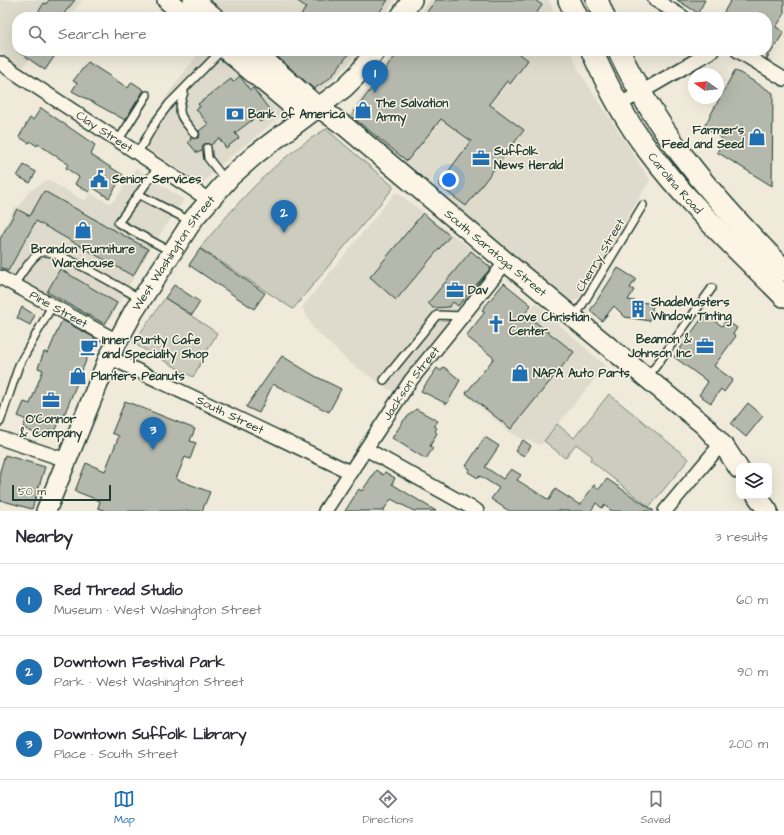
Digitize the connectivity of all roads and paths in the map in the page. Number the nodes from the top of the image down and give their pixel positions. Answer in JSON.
{"nodes":[{"id":1,"x":167,"y":0,"type":"edge"},
{"id":2,"x":412,"y":0,"type":"edge"},
{"id":3,"x":569,"y":0,"type":"edge"},
{"id":4,"x":597,"y":0,"type":"edge"},
{"id":5,"x":656,"y":0,"type":"edge"},
{"id":6,"x":201,"y":8,"type":"edge"},
{"id":7,"x":404,"y":12,"type":"edge"},
{"id":8,"x":575,"y":12,"type":"edge"},
{"id":9,"x":602,"y":12,"type":"edge"},
{"id":10,"x":675,"y":12,"type":"edge"},
{"id":11,"x":216,"y":56,"type":"edge"},
{"id":12,"x":233,"y":56,"type":"edge"},
{"id":13,"x":260,"y":56,"type":"edge"},
{"id":14,"x":371,"y":56,"type":"edge"},
{"id":15,"x":594,"y":56,"type":"edge"},
{"id":16,"x":622,"y":56,"type":"edge"},
{"id":17,"x":704,"y":56,"type":"edge"},
{"id":18,"x":746,"y":56,"type":"edge"},
{"id":19,"x":0,"y":63,"type":"edge"},
{"id":20,"x":784,"y":79,"type":"edge"},
{"id":21,"x":186,"y":88,"type":"junction"},
{"id":22,"x":641,"y":93,"type":"junction"},
{"id":23,"x":147,"y":95,"type":"dead end"},
{"id":24,"x":619,"y":105,"type":"junction"},
{"id":25,"x":318,"y":108,"type":"junction"},
{"id":26,"x":195,"y":134,"type":"dead end"},
{"id":27,"x":118,"y":141,"type":"junction"},
{"id":28,"x":207,"y":148,"type":"dead end"},
{"id":29,"x":137,"y":154,"type":"junction"},
{"id":30,"x":158,"y":167,"type":"junction"},
{"id":31,"x":226,"y":181,"type":"junction"},
{"id":32,"x":138,"y":194,"type":"junction"},
{"id":33,"x":209,"y":200,"type":"junction"},
{"id":34,"x":643,"y":205,"type":"dead end"},
{"id":35,"x":192,"y":222,"type":"junction"},
{"id":36,"x":172,"y":252,"type":"junction"},
{"id":37,"x":506,"y":262,"type":"junction"},
{"id":38,"x":784,"y":270,"type":"edge"},
{"id":39,"x":0,"y":277,"type":"edge"},
{"id":40,"x":14,"y":285,"type":"junction"},
{"id":41,"x":712,"y":288,"type":"dead end"},
{"id":42,"x":784,"y":296,"type":"edge"},
{"id":43,"x":142,"y":300,"type":"junction"},
{"id":44,"x":52,"y":306,"type":"junction"},
{"id":45,"x":463,"y":316,"type":"junction"},
{"id":46,"x":575,"y":318,"type":"junction"},
{"id":47,"x":113,"y":349,"type":"junction"},
{"id":48,"x":648,"y":378,"type":"junction"},
{"id":49,"x":384,"y":380,"type":"dead end"},
{"id":50,"x":0,"y":422,"type":"edge"},
{"id":51,"x":0,"y":438,"type":"edge"},
{"id":52,"x":721,"y":444,"type":"junction"},
{"id":53,"x":366,"y":449,"type":"junction"},
{"id":54,"x":66,"y":460,"type":"junction"},
{"id":55,"x":736,"y":465,"type":"edge"},
{"id":56,"x":350,"y":472,"type":"junction"},
{"id":57,"x":760,"y":499,"type":"edge"},
{"id":58,"x":46,"y":511,"type":"edge"},
{"id":59,"x":325,"y":511,"type":"edge"},
{"id":60,"x":477,"y":511,"type":"edge"},
{"id":61,"x":665,"y":511,"type":"edge"},
{"id":62,"x":768,"y":511,"type":"edge"}],
"edges":[{"from":1,"to":6,"type":"street"},
{"from":2,"to":7,"type":"street"},
{"from":3,"to":8,"type":"main road"},
{"from":4,"to":9,"type":"main road"},
{"from":5,"to":10,"type":"street"},
{"from":11,"to":21,"type":"lane"},
{"from":12,"to":25,"type":"street"},
{"from":13,"to":25,"type":"street"},
{"from":14,"to":25,"type":"street","name":"West Washington Street"},
{"from":15,"to":24,"type":"main road","name":"Carolina Road"},
{"from":16,"to":22,"type":"main road","name":"Carolina Road"},
{"from":17,"to":22,"type":"street"},
{"from":18,"to":20,"type":"street"},
{"from":19,"to":27,"type":"street","name":"Clay Street"},
{"from":21,"to":26,"type":"lane"},
{"from":21,"to":29,"type":"lane"},
{"from":22,"to":24,"type":"street"},
{"from":22,"to":38,"type":"main road","name":"Carolina Road"},
{"from":23,"to":27,"type":"lane"},
{"from":24,"to":42,"type":"main road","name":"Carolina Road"},
{"from":25,"to":31,"type":"street","name":"West Washington Street"},
{"from":25,"to":37,"type":"street","name":"South Saratoga Street"},
{"from":27,"to":29,"type":"street","name":"Clay Street"},
{"from":28,"to":31,"type":"lane"},
{"from":29,"to":30,"type":"street","name":"Clay Street"},
{"from":30,"to":32,"type":"lane"},
{"from":30,"to":33,"type":"street","name":"Clay Street"},
{"from":31,"to":33,"type":"street","name":"West Washington Street"},
{"from":32,"to":35,"type":"lane"},
{"from":32,"to":36,"type":"lane"},
{"from":33,"to":35,"type":"street","name":"West Washington Street"},
{"from":34,"to":46,"type":"lane","name":"Cherry Street"},
{"from":35,"to":36,"type":"street","name":"West Washington Street"},
{"from":36,"to":43,"type":"street","name":"West Washington Street"},
{"from":37,"to":45,"type":"street","name":"Jackson Street"},
{"from":37,"to":46,"type":"street","name":"South Saratoga Street"},
{"from":39,"to":40,"type":"street","name":"Pine Street"},
{"from":40,"to":43,"type":"lane"},
{"from":40,"to":44,"type":"street","name":"Pine Street"},
{"from":41,"to":48,"type":"lane"},
{"from":43,"to":47,"type":"street","name":"West Washington Street"},
{"from":44,"to":47,"type":"street","name":"Pine Street"},
{"from":44,"to":50,"type":"lane"},
{"from":45,"to":49,"type":"lane"},
{"from":45,"to":53,"type":"street","name":"Jackson Street"},
{"from":46,"to":48,"type":"street","name":"South Saratoga Street"},
{"from":47,"to":54,"type":"street","name":"West Washington Street"},
{"from":47,"to":56,"type":"street","name":"South Street"},
{"from":48,"to":52,"type":"street","name":"South Saratoga Street"},
{"from":51,"to":54,"type":"street"},
{"from":52,"to":55,"type":"street","name":"South Saratoga Street"},
{"from":52,"to":61,"type":"street"},
{"from":53,"to":56,"type":"street","name":"Jackson Street"},
{"from":53,"to":60,"type":"street"},
{"from":54,"to":58,"type":"street","name":"West Washington Street"},
{"from":56,"to":59,"type":"street","name":"Jackson Street"},
{"from":57,"to":62,"type":"street"}]}
